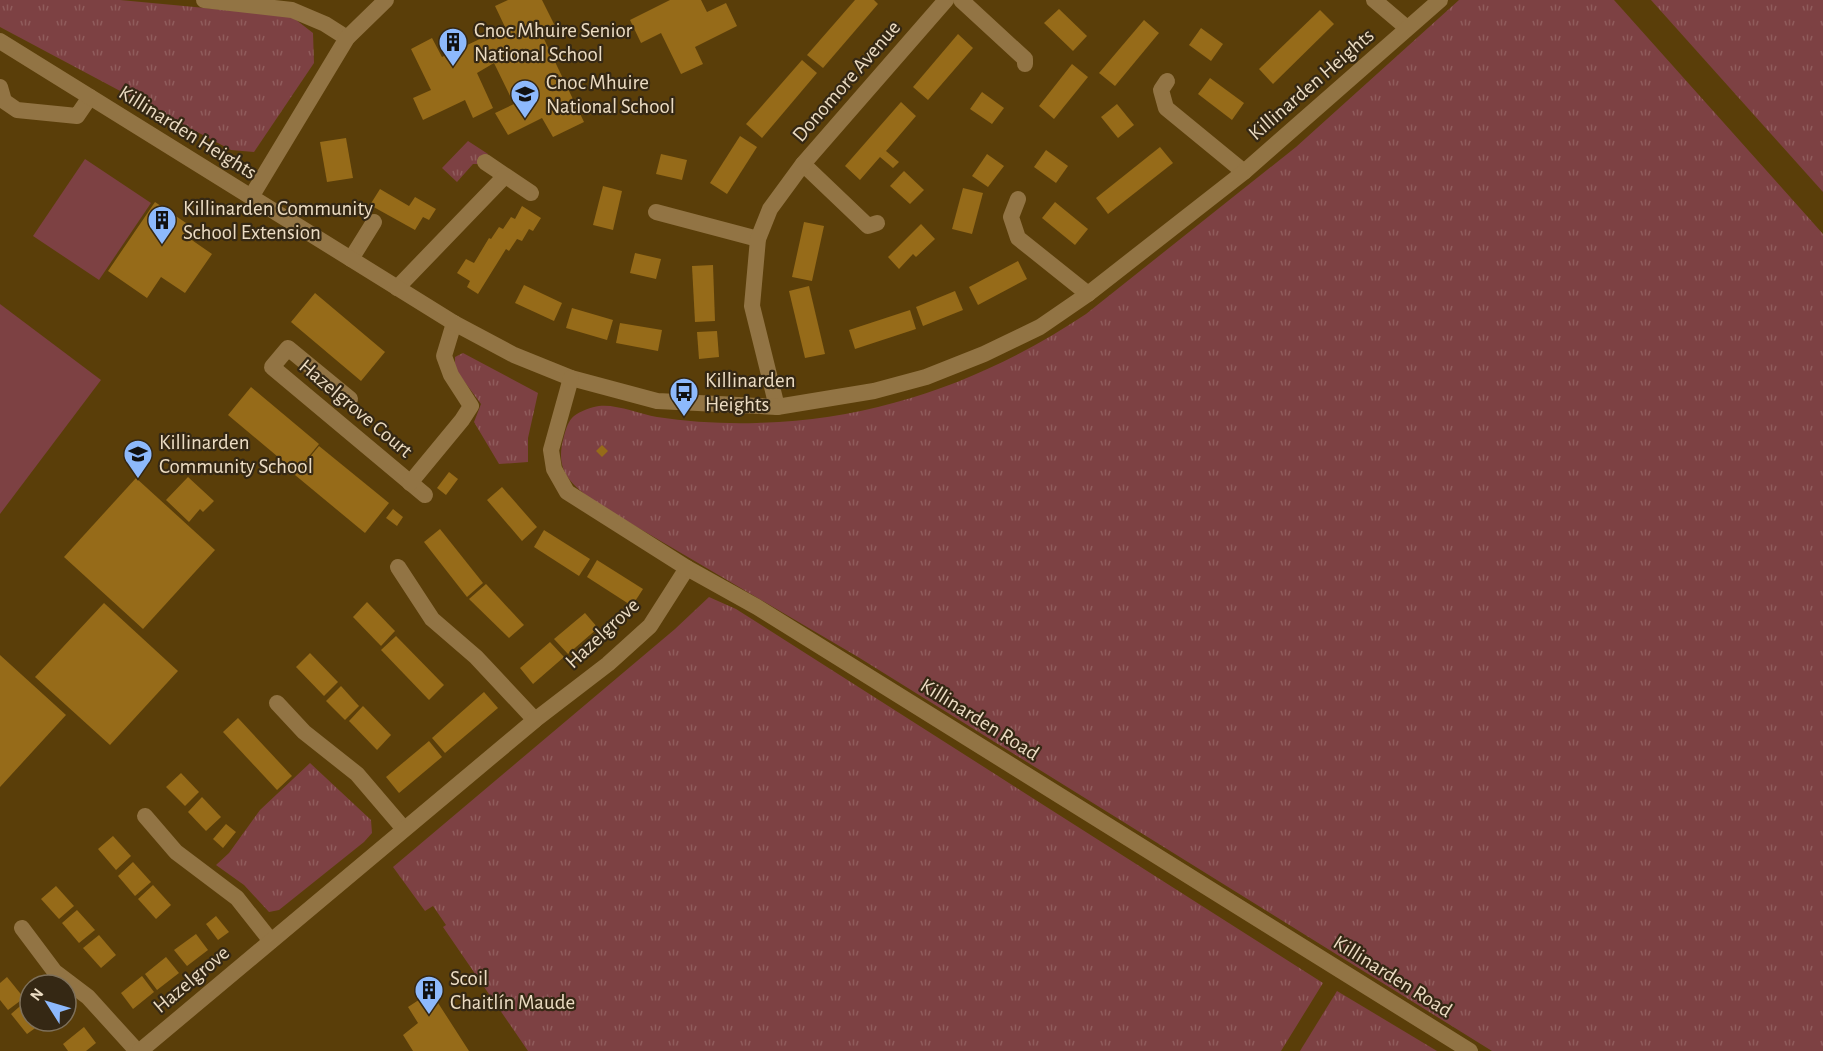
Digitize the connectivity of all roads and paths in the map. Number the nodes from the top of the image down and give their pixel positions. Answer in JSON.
{"nodes":[{"id":1,"x":204,"y":0,"type":"edge"},
{"id":2,"x":386,"y":0,"type":"edge"},
{"id":3,"x":946,"y":0,"type":"edge"},
{"id":4,"x":961,"y":0,"type":"edge"},
{"id":5,"x":1374,"y":0,"type":"edge"},
{"id":6,"x":1440,"y":0,"type":"edge"},
{"id":7,"x":1407,"y":28,"type":"junction"},
{"id":8,"x":347,"y":38,"type":"junction"},
{"id":9,"x":1,"y":44,"type":"edge"},
{"id":10,"x":1025,"y":64,"type":"dead end"},
{"id":11,"x":1167,"y":81,"type":"dead end"},
{"id":12,"x":0,"y":87,"type":"edge"},
{"id":13,"x":90,"y":97,"type":"junction"},
{"id":14,"x":485,"y":162,"type":"dead end"},
{"id":15,"x":803,"y":164,"type":"junction"},
{"id":16,"x":1244,"y":172,"type":"junction"},
{"id":17,"x":505,"y":176,"type":"junction"},
{"id":18,"x":531,"y":193,"type":"dead end"},
{"id":19,"x":251,"y":197,"type":"junction"},
{"id":20,"x":1018,"y":199,"type":"dead end"},
{"id":21,"x":656,"y":212,"type":"dead end"},
{"id":22,"x":374,"y":222,"type":"dead end"},
{"id":23,"x":877,"y":223,"type":"dead end"},
{"id":24,"x":758,"y":239,"type":"junction"},
{"id":25,"x":351,"y":259,"type":"junction"},
{"id":26,"x":397,"y":288,"type":"junction"},
{"id":27,"x":1088,"y":294,"type":"junction"},
{"id":28,"x":454,"y":323,"type":"junction"},
{"id":29,"x":571,"y":378,"type":"junction"},
{"id":30,"x":350,"y":399,"type":"dead end"},
{"id":31,"x":777,"y":407,"type":"junction"},
{"id":32,"x":410,"y":483,"type":"junction"},
{"id":33,"x":425,"y":495,"type":"dead end"},
{"id":34,"x":398,"y":567,"type":"dead end"},
{"id":35,"x":687,"y":568,"type":"junction"},
{"id":36,"x":277,"y":703,"type":"dead end"},
{"id":37,"x":535,"y":720,"type":"junction"},
{"id":38,"x":145,"y":816,"type":"dead end"},
{"id":39,"x":404,"y":830,"type":"junction"},
{"id":40,"x":22,"y":928,"type":"dead end"},
{"id":41,"x":271,"y":941,"type":"junction"},
{"id":42,"x":139,"y":1051,"type":"edge"},
{"id":43,"x":1470,"y":1051,"type":"edge"}],
"edges":[{"from":1,"to":8,"type":"street"},
{"from":2,"to":8,"type":"street"},
{"from":3,"to":15,"type":"street","name":"Donomore Avenue"},
{"from":4,"to":10,"type":"street"},
{"from":5,"to":7,"type":"street","name":"Killinarden Heights"},
{"from":6,"to":7,"type":"street","name":"Killinarden Heights"},
{"from":7,"to":16,"type":"street","name":"Killinarden Heights"},
{"from":8,"to":19,"type":"street"},
{"from":9,"to":13,"type":"street","name":"Killinarden Heights"},
{"from":11,"to":16,"type":"street","name":"Killinarden Heights"},
{"from":12,"to":13,"type":"street"},
{"from":13,"to":19,"type":"street","name":"Killinarden Heights"},
{"from":14,"to":17,"type":"street"},
{"from":15,"to":23,"type":"street","name":"Donomore Avenue"},
{"from":15,"to":24,"type":"street","name":"Donomore Avenue"},
{"from":16,"to":27,"type":"street","name":"Killinarden Heights"},
{"from":17,"to":18,"type":"street"},
{"from":17,"to":26,"type":"street"},
{"from":19,"to":25,"type":"street","name":"Killinarden Heights"},
{"from":20,"to":27,"type":"street"},
{"from":21,"to":24,"type":"street"},
{"from":22,"to":25,"type":"street"},
{"from":24,"to":31,"type":"street","name":"Donomore Avenue"},
{"from":25,"to":26,"type":"street","name":"Killinarden Heights"},
{"from":26,"to":28,"type":"street","name":"Killinarden Heights"},
{"from":27,"to":31,"type":"street","name":"Killinarden Heights"},
{"from":28,"to":29,"type":"street","name":"Killinarden Heights"},
{"from":28,"to":32,"type":"street","name":"Hazelgrove Court"},
{"from":29,"to":31,"type":"street","name":"Killinarden Heights"},
{"from":29,"to":35,"type":"street","name":"Killinarden Road"},
{"from":30,"to":32,"type":"street","name":"Hazelgrove Court"},
{"from":32,"to":33,"type":"street","name":"Hazelgrove Court"},
{"from":34,"to":37,"type":"street"},
{"from":35,"to":37,"type":"street","name":"Hazelgrove"},
{"from":35,"to":43,"type":"street","name":"Killinarden Road"},
{"from":36,"to":39,"type":"street"},
{"from":37,"to":39,"type":"street","name":"Hazelgrove"},
{"from":38,"to":41,"type":"street"},
{"from":39,"to":41,"type":"street","name":"Hazelgrove"},
{"from":40,"to":42,"type":"street","name":"Hazelgrove"},
{"from":41,"to":42,"type":"street","name":"Hazelgrove"}]}
